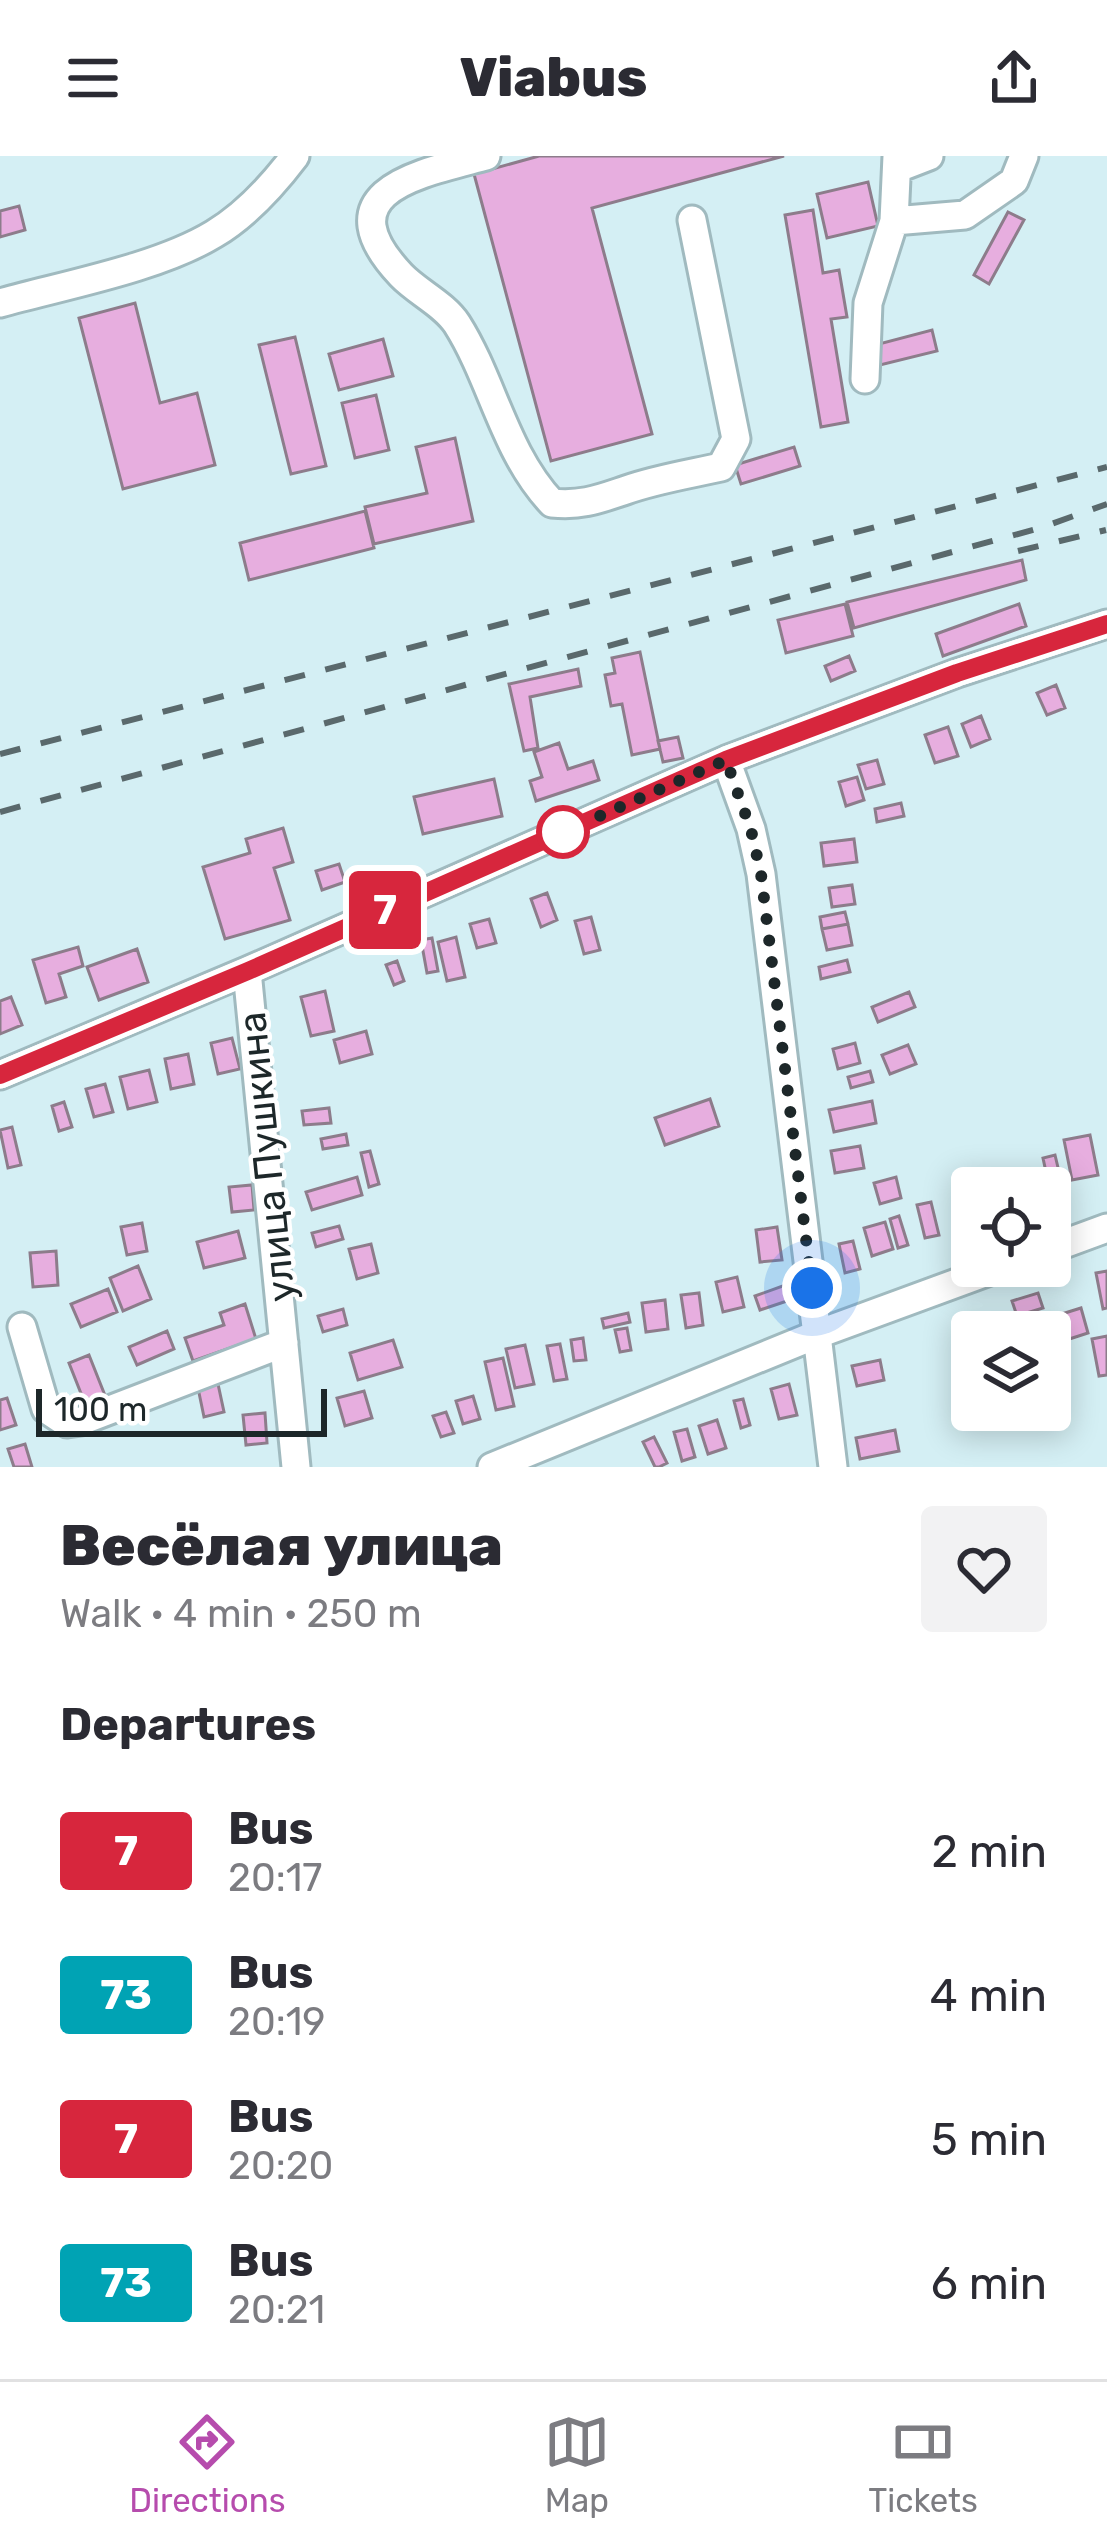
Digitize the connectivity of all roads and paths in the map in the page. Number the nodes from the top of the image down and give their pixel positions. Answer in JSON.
{"nodes":[{"id":1,"x":295,"y":156,"type":"edge"},
{"id":2,"x":486,"y":156,"type":"edge"},
{"id":3,"x":929,"y":156,"type":"edge"},
{"id":4,"x":1024,"y":156,"type":"edge"},
{"id":5,"x":898,"y":162,"type":"edge"},
{"id":6,"x":692,"y":220,"type":"dead end"},
{"id":7,"x":894,"y":221,"type":"junction"},
{"id":8,"x":0,"y":303,"type":"edge"},
{"id":9,"x":865,"y":379,"type":"dead end"},
{"id":10,"x":1107,"y":624,"type":"edge"},
{"id":11,"x":726,"y":760,"type":"junction"},
{"id":12,"x":248,"y":971,"type":"junction"},
{"id":13,"x":0,"y":1075,"type":"edge"},
{"id":14,"x":1107,"y":1228,"type":"edge"},
{"id":15,"x":1071,"y":1241,"type":"edge"},
{"id":16,"x":951,"y":1285,"type":"edge"},
{"id":17,"x":22,"y":1327,"type":"dead end"},
{"id":18,"x":818,"y":1334,"type":"junction"},
{"id":19,"x":284,"y":1343,"type":"junction"},
{"id":20,"x":296,"y":1467,"type":"edge"},
{"id":21,"x":492,"y":1467,"type":"edge"},
{"id":22,"x":833,"y":1467,"type":"edge"}],
"edges":[{"from":1,"to":8,"type":"street"},
{"from":2,"to":6,"type":"street"},
{"from":3,"to":5,"type":"street"},
{"from":4,"to":7,"type":"street"},
{"from":5,"to":7,"type":"street"},
{"from":7,"to":9,"type":"street"},
{"from":10,"to":11,"type":"street"},
{"from":11,"to":12,"type":"street"},
{"from":11,"to":18,"type":"street"},
{"from":12,"to":13,"type":"street"},
{"from":12,"to":19,"type":"street","name":"улица Пушкина"},
{"from":14,"to":15,"type":"street"},
{"from":16,"to":18,"type":"street"},
{"from":17,"to":19,"type":"street","name":"улица Пушкина"},
{"from":18,"to":21,"type":"street"},
{"from":18,"to":22,"type":"street"},
{"from":19,"to":20,"type":"street","name":"улица Пушкина"}]}
